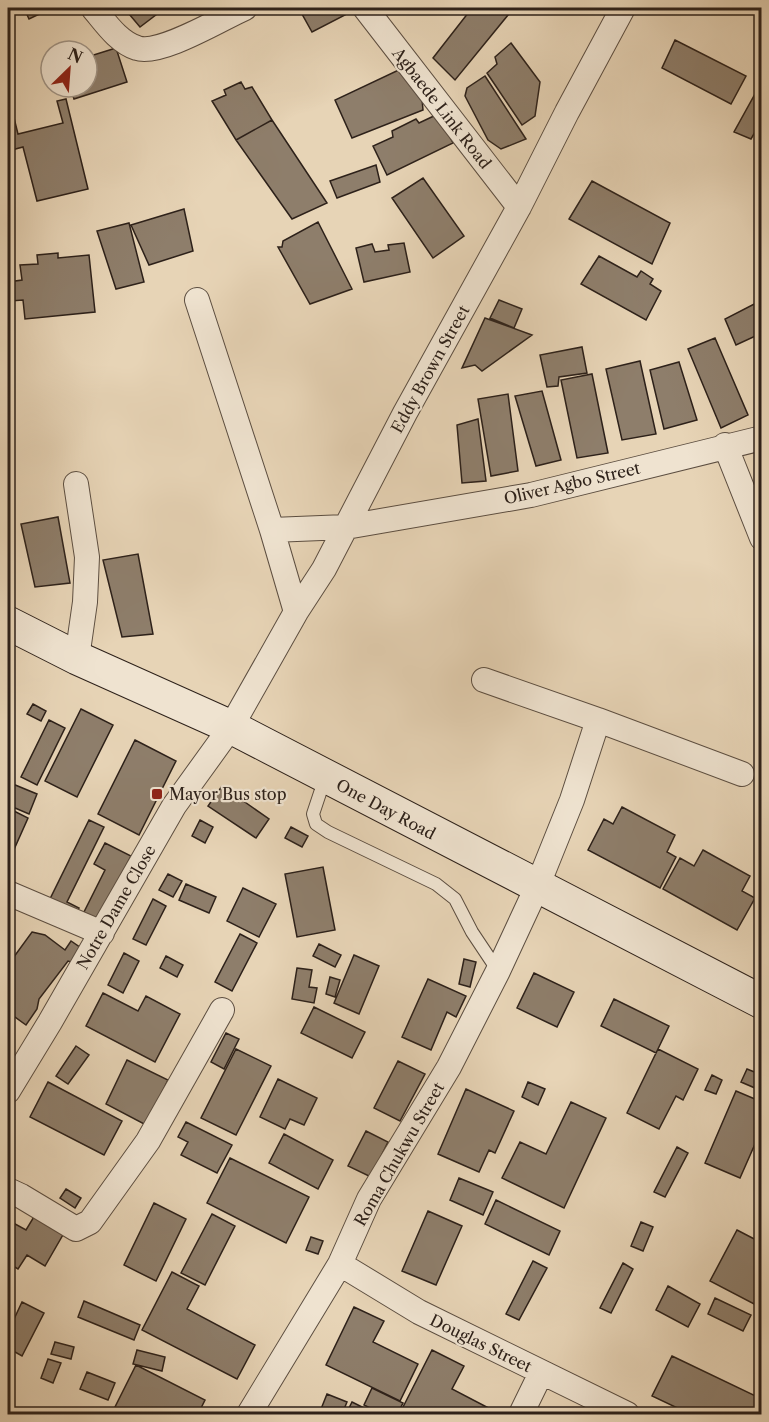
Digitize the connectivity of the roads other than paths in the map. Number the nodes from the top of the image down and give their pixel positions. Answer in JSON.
{"nodes":[{"id":1,"x":93,"y":8,"type":"edge"},
{"id":2,"x":245,"y":8,"type":"edge"},
{"id":3,"x":365,"y":8,"type":"edge"},
{"id":4,"x":623,"y":8,"type":"edge"},
{"id":5,"x":519,"y":207,"type":"junction"},
{"id":6,"x":198,"y":300,"type":"dead end"},
{"id":7,"x":762,"y":438,"type":"edge"},
{"id":8,"x":725,"y":446,"type":"junction"},
{"id":9,"x":75,"y":484,"type":"dead end"},
{"id":10,"x":346,"y":527,"type":"junction"},
{"id":11,"x":272,"y":530,"type":"junction"},
{"id":12,"x":762,"y":538,"type":"edge"},
{"id":13,"x":296,"y":612,"type":"junction"},
{"id":14,"x":8,"y":623,"type":"edge"},
{"id":15,"x":77,"y":658,"type":"junction"},
{"id":16,"x":484,"y":680,"type":"dead end"},
{"id":17,"x":598,"y":720,"type":"junction"},
{"id":18,"x":231,"y":727,"type":"junction"},
{"id":19,"x":742,"y":774,"type":"dead end"},
{"id":20,"x":325,"y":777,"type":"junction"},
{"id":21,"x":537,"y":887,"type":"junction"},
{"id":22,"x":8,"y":893,"type":"edge"},
{"id":23,"x":102,"y":933,"type":"junction"},
{"id":24,"x":498,"y":971,"type":"junction"},
{"id":25,"x":762,"y":1002,"type":"edge"},
{"id":26,"x":222,"y":1010,"type":"dead end"},
{"id":27,"x":8,"y":1091,"type":"edge"},
{"id":28,"x":8,"y":1190,"type":"edge"},
{"id":29,"x":340,"y":1264,"type":"junction"},
{"id":30,"x":542,"y":1373,"type":"junction"},
{"id":31,"x":249,"y":1414,"type":"edge"},
{"id":32,"x":521,"y":1414,"type":"edge"},
{"id":33,"x":627,"y":1414,"type":"edge"}],
"edges":[{"from":1,"to":2,"type":"street"},
{"from":3,"to":5,"type":"street","name":"Agbaede Link Road"},
{"from":4,"to":5,"type":"street","name":"Eddy Brown Street"},
{"from":5,"to":10,"type":"street","name":"Eddy Brown Street"},
{"from":6,"to":11,"type":"street"},
{"from":7,"to":8,"type":"street","name":"Oliver Agbo Street"},
{"from":8,"to":10,"type":"street","name":"Oliver Agbo Street"},
{"from":8,"to":12,"type":"street"},
{"from":9,"to":15,"type":"street"},
{"from":10,"to":11,"type":"street","name":"Oliver Agbo Street"},
{"from":10,"to":13,"type":"street","name":"Eddy Brown Street"},
{"from":11,"to":13,"type":"street"},
{"from":13,"to":18,"type":"street","name":"Eddy Brown Street"},
{"from":14,"to":15,"type":"main road","name":"One Day Road"},
{"from":15,"to":18,"type":"main road","name":"One Day Road"},
{"from":16,"to":17,"type":"street"},
{"from":17,"to":19,"type":"street"},
{"from":17,"to":21,"type":"street","name":"Roma Chukwu Street"},
{"from":18,"to":20,"type":"main road","name":"One Day Road"},
{"from":18,"to":23,"type":"street","name":"Notre Dame Close"},
{"from":20,"to":21,"type":"main road","name":"One Day Road"},
{"from":20,"to":24,"type":"lane"},
{"from":21,"to":24,"type":"street","name":"Roma Chukwu Street"},
{"from":21,"to":25,"type":"main road","name":"One Day Road"},
{"from":22,"to":23,"type":"street"},
{"from":23,"to":27,"type":"street","name":"Notre Dame Close"},
{"from":24,"to":29,"type":"street","name":"Roma Chukwu Street"},
{"from":26,"to":28,"type":"street"},
{"from":29,"to":30,"type":"street","name":"Douglas Street"},
{"from":29,"to":31,"type":"street","name":"Roma Chukwu Street"},
{"from":30,"to":32,"type":"street"},
{"from":30,"to":33,"type":"street","name":"Douglas Street"}]}
